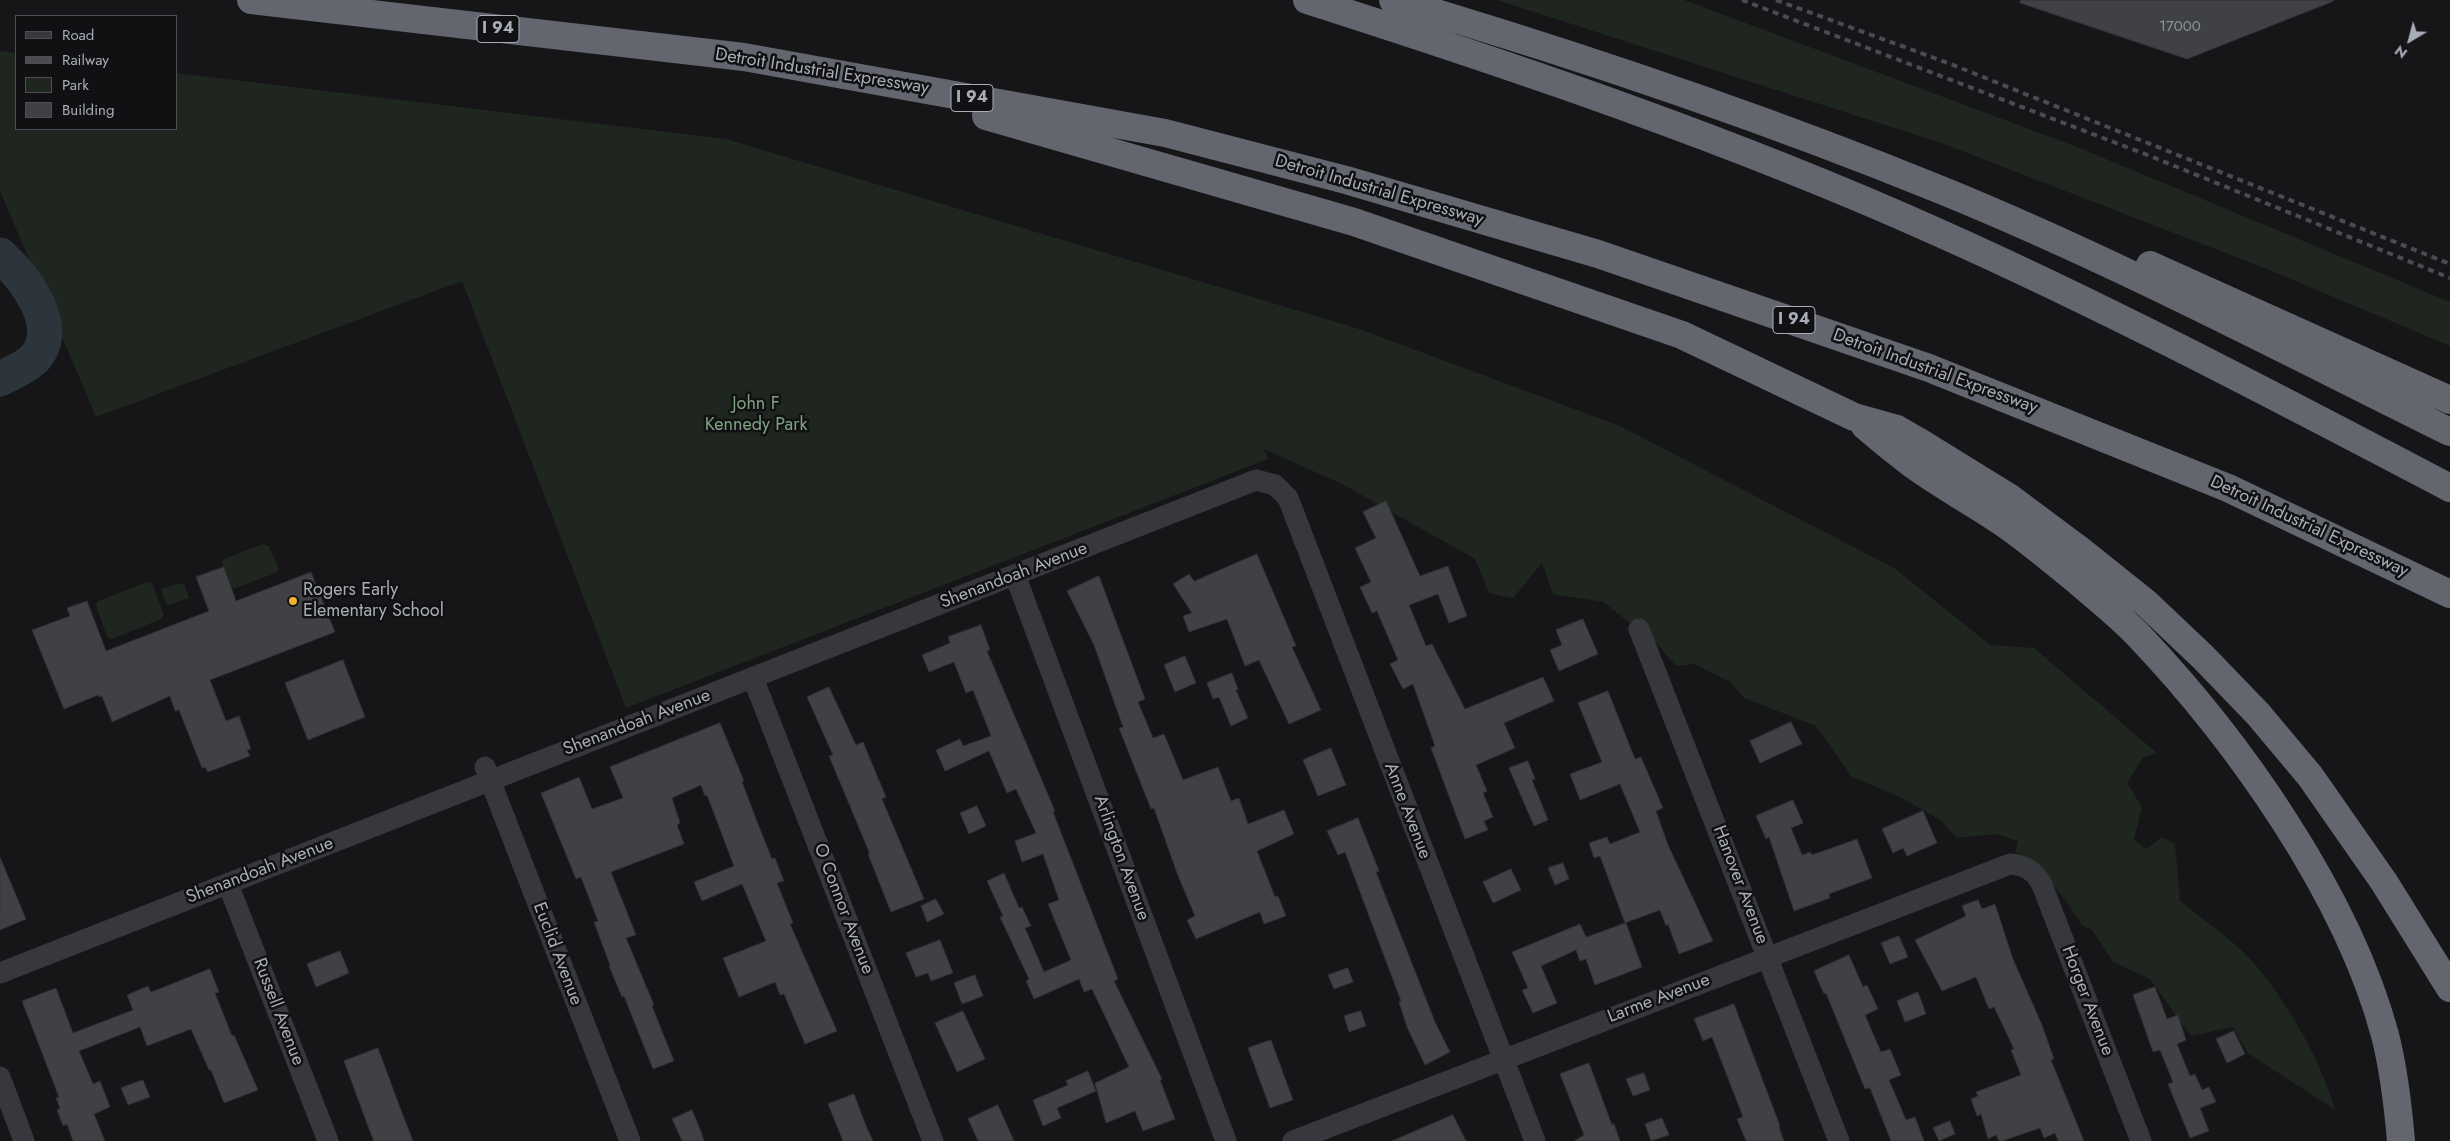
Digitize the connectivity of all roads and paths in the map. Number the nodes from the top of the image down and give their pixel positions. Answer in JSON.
{"nodes":[{"id":1,"x":251,"y":0,"type":"edge"},
{"id":2,"x":1308,"y":0,"type":"edge"},
{"id":3,"x":1392,"y":0,"type":"edge"},
{"id":4,"x":834,"y":72,"type":"junction"},
{"id":5,"x":1942,"y":190,"type":"junction"},
{"id":6,"x":2450,"y":400,"type":"edge"},
{"id":7,"x":1854,"y":417,"type":"junction"},
{"id":8,"x":2450,"y":432,"type":"edge"},
{"id":9,"x":1274,"y":485,"type":"joint"},
{"id":10,"x":2450,"y":488,"type":"edge"},
{"id":11,"x":1015,"y":575,"type":"junction"},
{"id":12,"x":2450,"y":594,"type":"edge"},
{"id":13,"x":1640,"y":629,"type":"dead end"},
{"id":14,"x":753,"y":678,"type":"junction"},
{"id":15,"x":488,"y":774,"type":"junction"},
{"id":16,"x":2025,"y":867,"type":"joint"},
{"id":17,"x":228,"y":884,"type":"junction"},
{"id":18,"x":1768,"y":956,"type":"junction"},
{"id":19,"x":0,"y":973,"type":"edge"},
{"id":20,"x":2450,"y":988,"type":"edge"},
{"id":21,"x":1502,"y":1059,"type":"junction"},
{"id":22,"x":0,"y":1077,"type":"edge"},
{"id":23,"x":24,"y":1141,"type":"edge"},
{"id":24,"x":328,"y":1141,"type":"edge"},
{"id":25,"x":630,"y":1141,"type":"edge"},
{"id":26,"x":933,"y":1141,"type":"edge"},
{"id":27,"x":1226,"y":1141,"type":"edge"},
{"id":28,"x":1294,"y":1141,"type":"edge"},
{"id":29,"x":1536,"y":1141,"type":"edge"},
{"id":30,"x":1839,"y":1141,"type":"edge"},
{"id":31,"x":2141,"y":1141,"type":"edge"},
{"id":32,"x":2402,"y":1141,"type":"edge"}],
"edges":[{"from":1,"to":4,"type":"highway","name":"Detroit Industrial Expressway","number":"I 94"},
{"from":2,"to":10,"type":"highway"},
{"from":3,"to":5,"type":"highway"},
{"from":4,"to":7,"type":"highway"},
{"from":4,"to":12,"type":"highway","name":"Detroit Industrial Expressway","number":"I 94"},
{"from":5,"to":6,"type":"highway"},
{"from":5,"to":8,"type":"highway"},
{"from":7,"to":20,"type":"highway"},
{"from":7,"to":32,"type":"highway"},
{"from":9,"to":11,"type":"street","name":"Shenandoah Avenue"},
{"from":9,"to":21,"type":"street","name":"Anne Avenue"},
{"from":11,"to":14,"type":"street","name":"Shenandoah Avenue"},
{"from":11,"to":27,"type":"street","name":"Arlington Avenue"},
{"from":13,"to":18,"type":"street","name":"Hanover Avenue"},
{"from":14,"to":15,"type":"street","name":"Shenandoah Avenue"},
{"from":14,"to":26,"type":"street","name":"O Connor Avenue"},
{"from":15,"to":17,"type":"street","name":"Shenandoah Avenue"},
{"from":15,"to":25,"type":"street","name":"Euclid Avenue"},
{"from":16,"to":18,"type":"street","name":"Larme Avenue"},
{"from":16,"to":31,"type":"street","name":"Horger Avenue"},
{"from":17,"to":19,"type":"street","name":"Shenandoah Avenue"},
{"from":17,"to":24,"type":"street","name":"Russell Avenue"},
{"from":18,"to":21,"type":"street","name":"Larme Avenue"},
{"from":18,"to":30,"type":"street","name":"Hanover Avenue"},
{"from":21,"to":28,"type":"street","name":"Larme Avenue"},
{"from":21,"to":29,"type":"street","name":"Anne Avenue"},
{"from":22,"to":23,"type":"street"}]}
